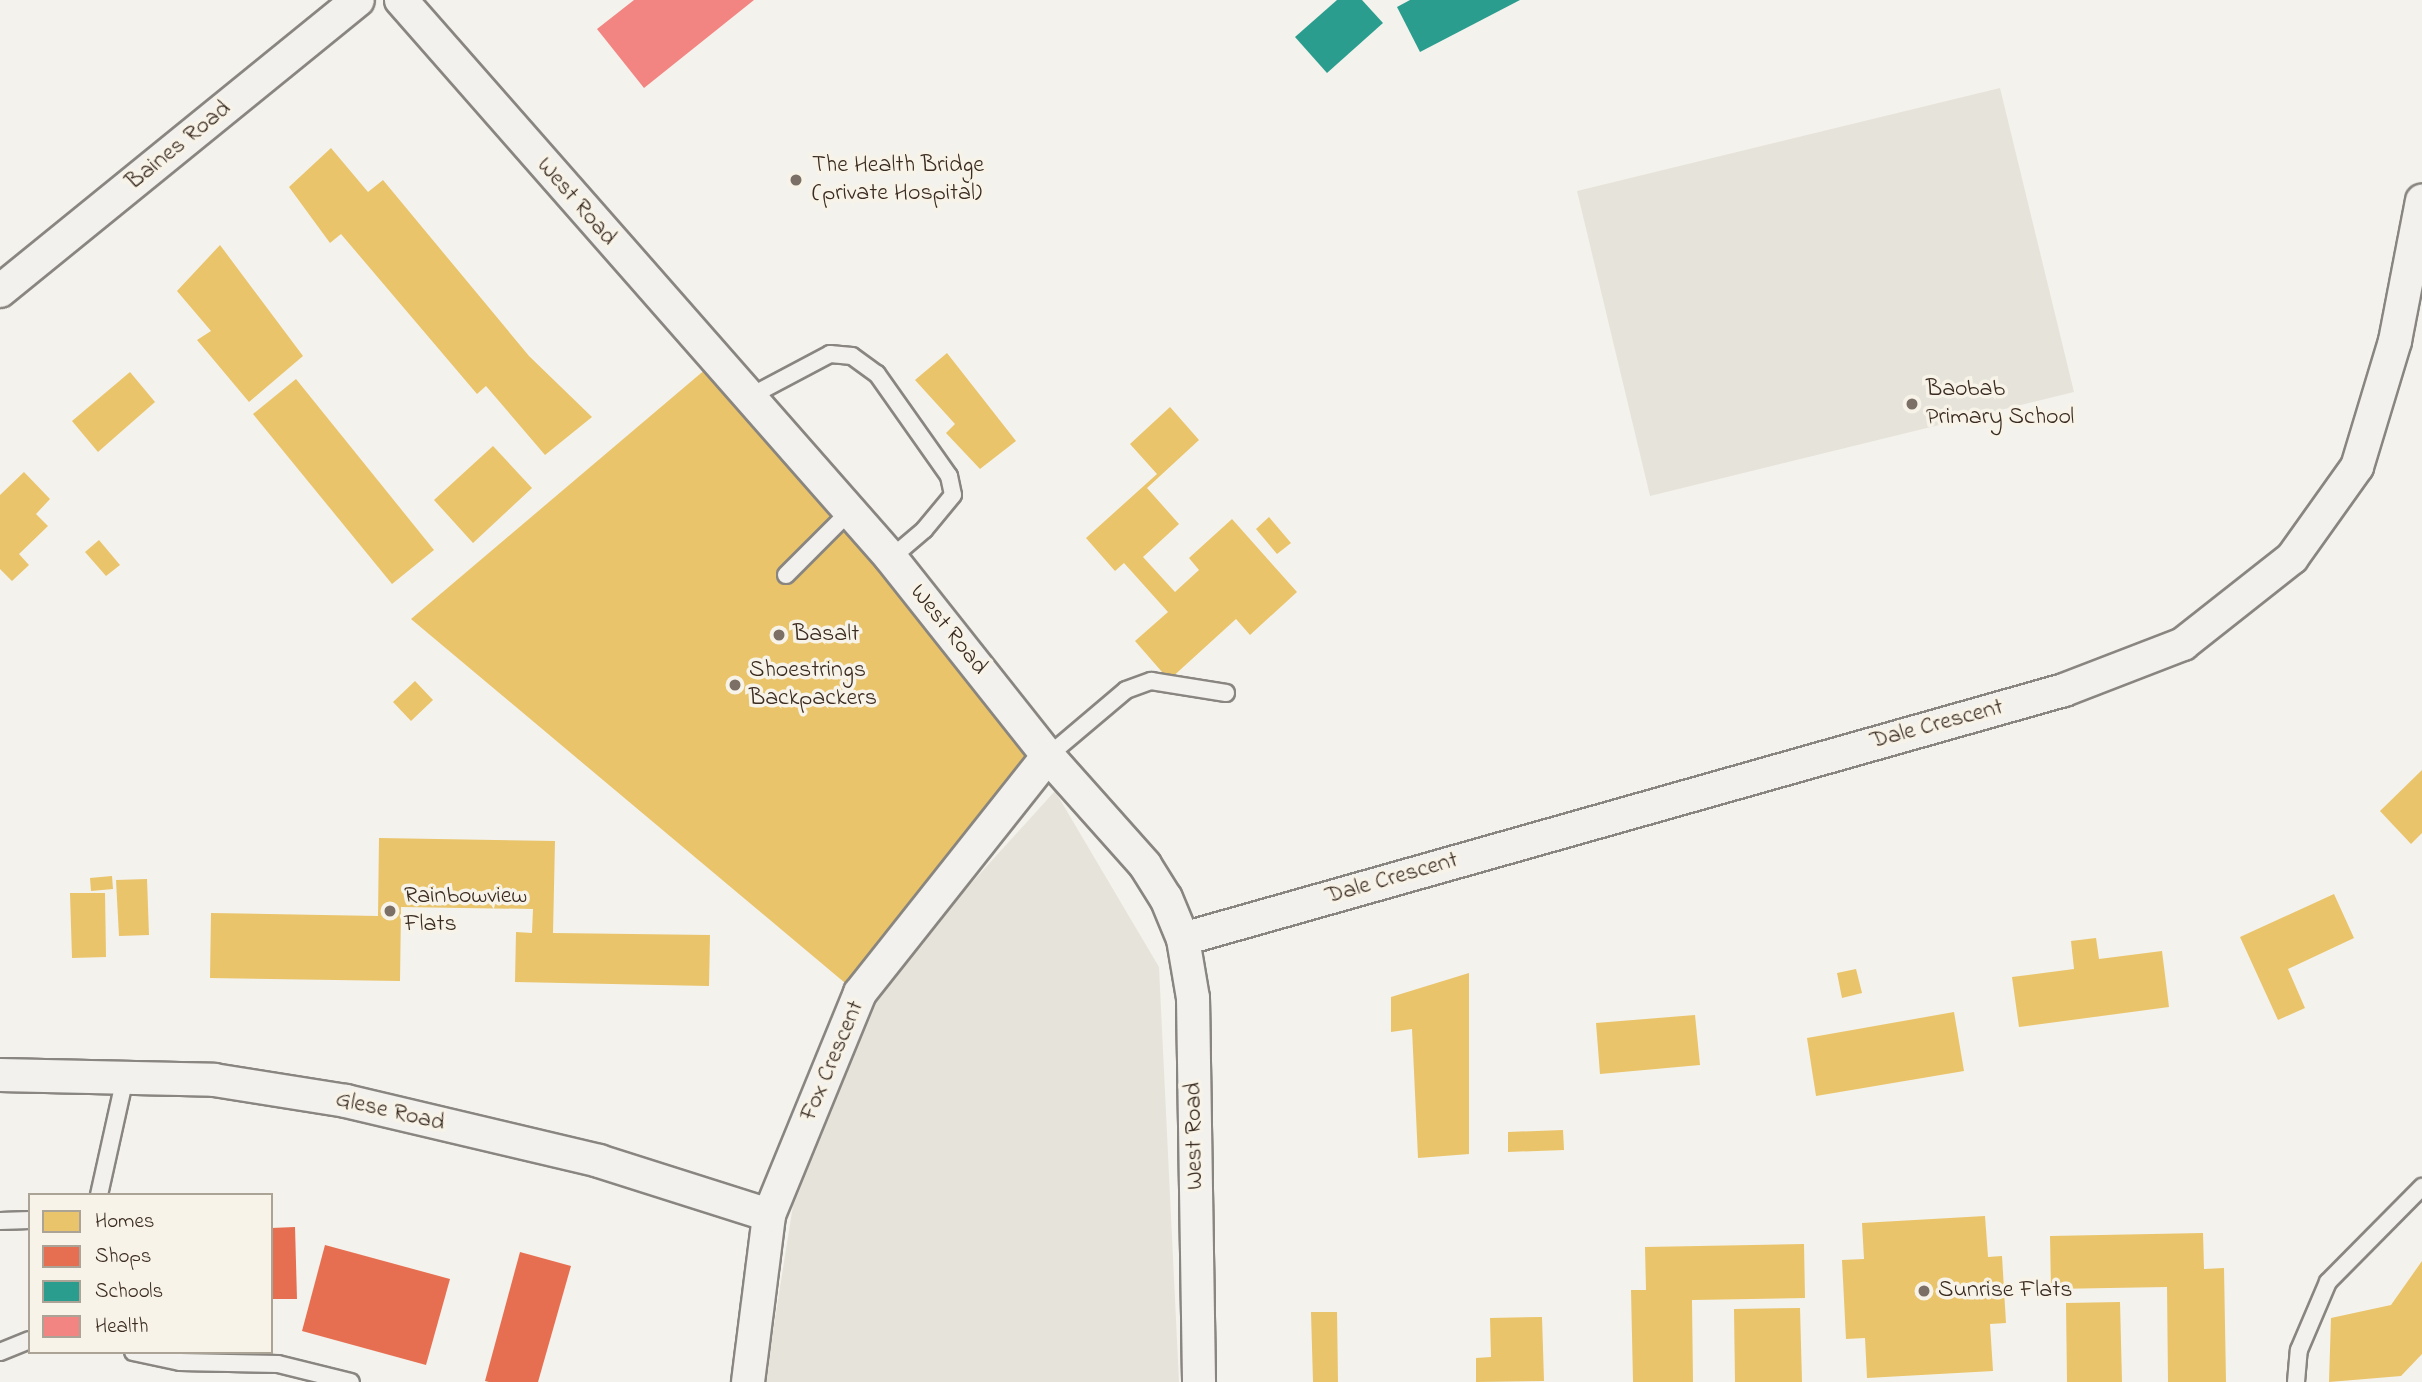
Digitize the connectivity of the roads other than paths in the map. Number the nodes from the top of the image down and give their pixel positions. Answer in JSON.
{"nodes":[{"id":1,"x":358,"y":0,"type":"edge"},
{"id":2,"x":401,"y":0,"type":"edge"},
{"id":3,"x":2422,"y":201,"type":"edge"},
{"id":4,"x":0,"y":291,"type":"edge"},
{"id":5,"x":2408,"y":344,"type":"edge"},
{"id":6,"x":747,"y":398,"type":"junction"},
{"id":7,"x":850,"y":511,"type":"junction"},
{"id":8,"x":891,"y":558,"type":"junction"},
{"id":9,"x":786,"y":575,"type":"dead end"},
{"id":10,"x":1226,"y":693,"type":"dead end"},
{"id":11,"x":1048,"y":756,"type":"junction"},
{"id":12,"x":1183,"y":939,"type":"junction"},
{"id":13,"x":0,"y":1076,"type":"edge"},
{"id":14,"x":125,"y":1078,"type":"junction"},
{"id":15,"x":2422,"y":1187,"type":"edge"},
{"id":16,"x":99,"y":1193,"type":"edge"},
{"id":17,"x":769,"y":1215,"type":"junction"},
{"id":18,"x":28,"y":1220,"type":"edge"},
{"id":19,"x":0,"y":1221,"type":"edge"},
{"id":20,"x":28,"y":1341,"type":"edge"},
{"id":21,"x":0,"y":1352,"type":"edge"},
{"id":22,"x":142,"y":1354,"type":"edge"},
{"id":23,"x":351,"y":1382,"type":"edge"},
{"id":24,"x":748,"y":1382,"type":"edge"},
{"id":25,"x":1199,"y":1382,"type":"edge"},
{"id":26,"x":2296,"y":1382,"type":"edge"}],
"edges":[{"from":1,"to":4,"type":"street","name":"Baines Road"},
{"from":2,"to":6,"type":"street","name":"West Road"},
{"from":3,"to":5,"type":"street","name":"Dale Crescent"},
{"from":5,"to":12,"type":"street","name":"Dale Crescent"},
{"from":6,"to":7,"type":"street","name":"West Road"},
{"from":6,"to":8,"type":"lane"},
{"from":7,"to":8,"type":"street","name":"West Road"},
{"from":7,"to":9,"type":"lane"},
{"from":8,"to":11,"type":"street","name":"West Road"},
{"from":10,"to":11,"type":"lane"},
{"from":11,"to":12,"type":"street","name":"West Road"},
{"from":11,"to":17,"type":"street","name":"Fox Crescent"},
{"from":12,"to":25,"type":"street","name":"West Road"},
{"from":13,"to":14,"type":"street","name":"Glese Road"},
{"from":14,"to":16,"type":"lane"},
{"from":14,"to":17,"type":"street","name":"Glese Road"},
{"from":15,"to":26,"type":"lane"},
{"from":17,"to":24,"type":"street","name":"Fox Crescent"},
{"from":18,"to":19,"type":"lane"},
{"from":20,"to":21,"type":"lane"},
{"from":22,"to":23,"type":"lane"}]}
